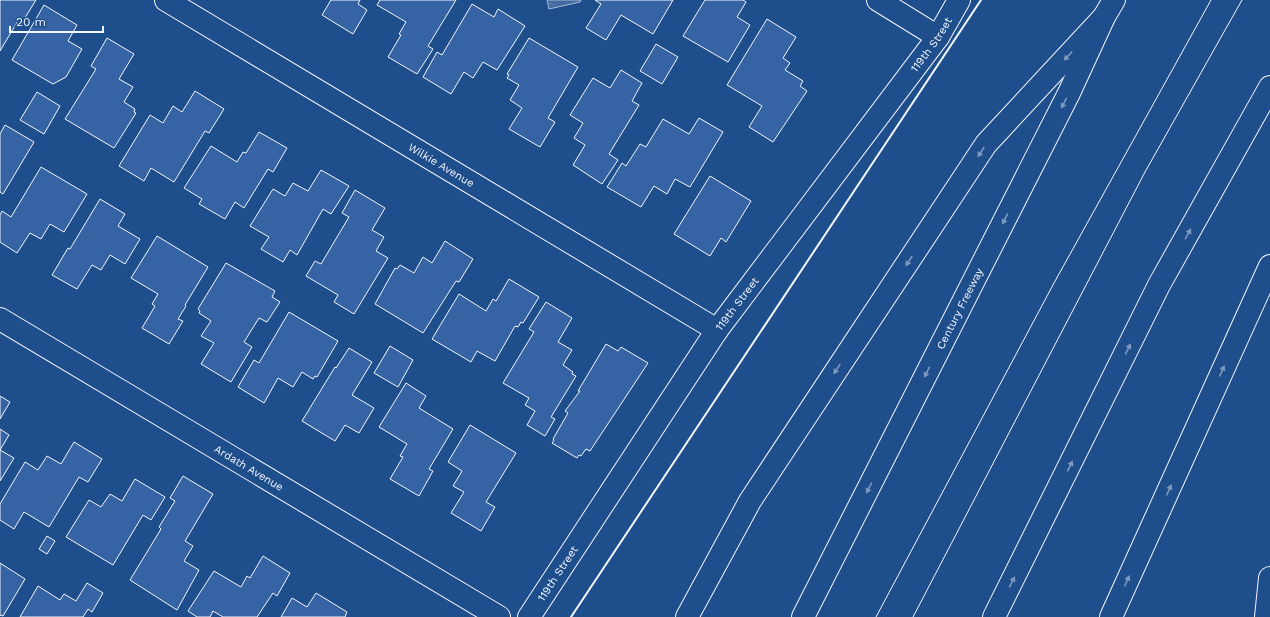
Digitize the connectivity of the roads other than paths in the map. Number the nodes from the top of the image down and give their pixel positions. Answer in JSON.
{"nodes":[{"id":1,"x":166,"y":0,"type":"edge"},
{"id":2,"x":878,"y":0,"type":"edge"},
{"id":3,"x":959,"y":0,"type":"edge"},
{"id":4,"x":1109,"y":8,"type":"edge"},
{"id":5,"x":938,"y":37,"type":"junction"},
{"id":6,"x":1270,"y":87,"type":"edge"},
{"id":7,"x":1270,"y":266,"type":"edge"},
{"id":8,"x":0,"y":319,"type":"edge"},
{"id":9,"x":717,"y":330,"type":"junction"},
{"id":10,"x":1270,"y":578,"type":"edge"},
{"id":11,"x":499,"y":617,"type":"edge"},
{"id":12,"x":529,"y":617,"type":"edge"},
{"id":13,"x":687,"y":617,"type":"edge"},
{"id":14,"x":803,"y":617,"type":"edge"},
{"id":15,"x":994,"y":617,"type":"edge"},
{"id":16,"x":1111,"y":617,"type":"edge"},
{"id":17,"x":1266,"y":617,"type":"edge"}],
"edges":[{"from":1,"to":9,"type":"main road","name":"Wilkie Avenue"},
{"from":2,"to":5,"type":"main road"},
{"from":3,"to":5,"type":"main road","name":"119th Street"},
{"from":4,"to":13,"type":"main road","one_way":true},
{"from":4,"to":14,"type":"main road","name":"Century Freeway","one_way":true},
{"from":5,"to":9,"type":"main road","name":"119th Street"},
{"from":15,"to":6,"type":"main road","one_way":true},
{"from":16,"to":7,"type":"main road","one_way":true},
{"from":8,"to":11,"type":"main road","name":"Ardath Avenue"},
{"from":9,"to":12,"type":"main road","name":"119th Street"},
{"from":10,"to":17,"type":"main road"}]}
